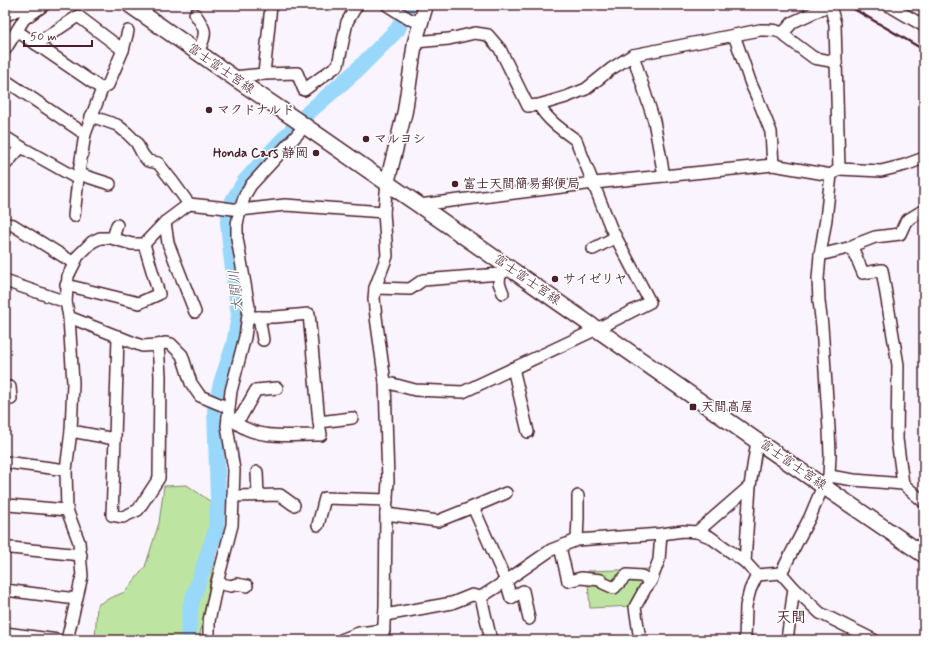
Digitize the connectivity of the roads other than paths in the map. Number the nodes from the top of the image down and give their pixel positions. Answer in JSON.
{"nodes":[{"id":1,"x":271,"y":5,"type":"edge"},
{"id":2,"x":357,"y":5,"type":"edge"},
{"id":3,"x":426,"y":5,"type":"edge"},
{"id":4,"x":830,"y":5,"type":"edge"},
{"id":5,"x":888,"y":5,"type":"edge"},
{"id":6,"x":42,"y":6,"type":"edge"},
{"id":7,"x":137,"y":7,"type":"edge"},
{"id":8,"x":392,"y":8,"type":"edge"},
{"id":9,"x":195,"y":14,"type":"dead end"},
{"id":10,"x":5,"y":16,"type":"edge"},
{"id":11,"x":415,"y":20,"type":"junction"},
{"id":12,"x":924,"y":26,"type":"edge"},
{"id":13,"x":18,"y":31,"type":"junction"},
{"id":14,"x":128,"y":32,"type":"dead end"},
{"id":15,"x":783,"y":33,"type":"junction"},
{"id":16,"x":734,"y":35,"type":"junction"},
{"id":17,"x":415,"y":42,"type":"junction"},
{"id":18,"x":36,"y":44,"type":"junction"},
{"id":19,"x":5,"y":50,"type":"edge"},
{"id":20,"x":123,"y":50,"type":"junction"},
{"id":21,"x":198,"y":53,"type":"junction"},
{"id":22,"x":633,"y":55,"type":"junction"},
{"id":23,"x":836,"y":62,"type":"junction"},
{"id":24,"x":264,"y":74,"type":"junction"},
{"id":25,"x":233,"y":77,"type":"junction"},
{"id":26,"x":5,"y":80,"type":"edge"},
{"id":27,"x":102,"y":89,"type":"junction"},
{"id":28,"x":539,"y":105,"type":"junction"},
{"id":29,"x":91,"y":116,"type":"junction"},
{"id":30,"x":305,"y":126,"type":"junction"},
{"id":31,"x":85,"y":134,"type":"junction"},
{"id":32,"x":5,"y":136,"type":"edge"},
{"id":33,"x":21,"y":148,"type":"junction"},
{"id":34,"x":924,"y":158,"type":"edge"},
{"id":35,"x":5,"y":165,"type":"edge"},
{"id":36,"x":773,"y":165,"type":"junction"},
{"id":37,"x":835,"y":172,"type":"junction"},
{"id":38,"x":664,"y":176,"type":"junction"},
{"id":39,"x":78,"y":177,"type":"junction"},
{"id":40,"x":594,"y":183,"type":"junction"},
{"id":41,"x":110,"y":184,"type":"dead end"},
{"id":42,"x":386,"y":184,"type":"junction"},
{"id":43,"x":189,"y":204,"type":"junction"},
{"id":44,"x":419,"y":204,"type":"junction"},
{"id":45,"x":240,"y":210,"type":"junction"},
{"id":46,"x":924,"y":210,"type":"edge"},
{"id":47,"x":384,"y":212,"type":"junction"},
{"id":48,"x":74,"y":216,"type":"dead end"},
{"id":49,"x":165,"y":222,"type":"junction"},
{"id":50,"x":5,"y":224,"type":"edge"},
{"id":51,"x":117,"y":225,"type":"dead end"},
{"id":52,"x":616,"y":237,"type":"junction"},
{"id":53,"x":112,"y":238,"type":"junction"},
{"id":54,"x":144,"y":244,"type":"junction"},
{"id":55,"x":852,"y":247,"type":"junction"},
{"id":56,"x":593,"y":249,"type":"dead end"},
{"id":57,"x":820,"y":255,"type":"junction"},
{"id":58,"x":74,"y":263,"type":"junction"},
{"id":59,"x":506,"y":272,"type":"junction"},
{"id":60,"x":5,"y":281,"type":"edge"},
{"id":61,"x":66,"y":285,"type":"junction"},
{"id":62,"x":375,"y":288,"type":"junction"},
{"id":63,"x":503,"y":293,"type":"dead end"},
{"id":64,"x":66,"y":302,"type":"junction"},
{"id":65,"x":195,"y":312,"type":"dead end"},
{"id":66,"x":69,"y":317,"type":"junction"},
{"id":67,"x":254,"y":317,"type":"junction"},
{"id":68,"x":597,"y":329,"type":"junction"},
{"id":69,"x":118,"y":336,"type":"junction"},
{"id":70,"x":263,"y":340,"type":"dead end"},
{"id":71,"x":158,"y":345,"type":"junction"},
{"id":72,"x":513,"y":368,"type":"junction"},
{"id":73,"x":386,"y":382,"type":"junction"},
{"id":74,"x":10,"y":387,"type":"dead end"},
{"id":75,"x":277,"y":388,"type":"dead end"},
{"id":76,"x":5,"y":399,"type":"edge"},
{"id":77,"x":225,"y":411,"type":"junction"},
{"id":78,"x":352,"y":418,"type":"dead end"},
{"id":79,"x":319,"y":422,"type":"junction"},
{"id":80,"x":71,"y":431,"type":"junction"},
{"id":81,"x":528,"y":432,"type":"dead end"},
{"id":82,"x":116,"y":439,"type":"junction"},
{"id":83,"x":757,"y":440,"type":"junction"},
{"id":84,"x":5,"y":462,"type":"edge"},
{"id":85,"x":66,"y":470,"type":"junction"},
{"id":86,"x":257,"y":472,"type":"dead end"},
{"id":87,"x":826,"y":481,"type":"junction"},
{"id":88,"x":903,"y":484,"type":"junction"},
{"id":89,"x":750,"y":486,"type":"junction"},
{"id":90,"x":506,"y":493,"type":"dead end"},
{"id":91,"x":258,"y":495,"type":"junction"},
{"id":92,"x":233,"y":496,"type":"junction"},
{"id":93,"x":578,"y":496,"type":"dead end"},
{"id":94,"x":387,"y":500,"type":"junction"},
{"id":95,"x":924,"y":502,"type":"edge"},
{"id":96,"x":8,"y":504,"type":"dead end"},
{"id":97,"x":294,"y":505,"type":"dead end"},
{"id":98,"x":473,"y":507,"type":"junction"},
{"id":99,"x":67,"y":510,"type":"junction"},
{"id":100,"x":386,"y":514,"type":"junction"},
{"id":101,"x":318,"y":525,"type":"dead end"},
{"id":102,"x":697,"y":532,"type":"junction"},
{"id":103,"x":661,"y":534,"type":"junction"},
{"id":104,"x":577,"y":540,"type":"junction"},
{"id":105,"x":560,"y":547,"type":"junction"},
{"id":106,"x":11,"y":548,"type":"dead end"},
{"id":107,"x":80,"y":555,"type":"junction"},
{"id":108,"x":924,"y":555,"type":"edge"},
{"id":109,"x":745,"y":562,"type":"junction"},
{"id":110,"x":781,"y":573,"type":"junction"},
{"id":111,"x":757,"y":575,"type":"junction"},
{"id":112,"x":651,"y":580,"type":"junction"},
{"id":113,"x":506,"y":581,"type":"junction"},
{"id":114,"x":217,"y":583,"type":"junction"},
{"id":115,"x":247,"y":586,"type":"dead end"},
{"id":116,"x":794,"y":588,"type":"junction"},
{"id":117,"x":5,"y":590,"type":"edge"},
{"id":118,"x":481,"y":596,"type":"junction"},
{"id":119,"x":76,"y":599,"type":"junction"},
{"id":120,"x":385,"y":615,"type":"junction"},
{"id":121,"x":529,"y":618,"type":"dead end"},
{"id":122,"x":5,"y":633,"type":"edge"},
{"id":123,"x":383,"y":635,"type":"edge"},
{"id":124,"x":58,"y":640,"type":"edge"},
{"id":125,"x":67,"y":640,"type":"edge"},
{"id":126,"x":209,"y":640,"type":"edge"},
{"id":127,"x":341,"y":640,"type":"edge"},
{"id":128,"x":491,"y":640,"type":"edge"},
{"id":129,"x":640,"y":640,"type":"edge"},
{"id":130,"x":745,"y":640,"type":"edge"},
{"id":131,"x":787,"y":640,"type":"edge"},
{"id":132,"x":874,"y":640,"type":"edge"}],
"edges":[{"from":1,"to":24,"type":"street"},
{"from":2,"to":24,"type":"street"},
{"from":3,"to":11,"type":"street"},
{"from":4,"to":15,"type":"street"},
{"from":4,"to":23,"type":"street"},
{"from":5,"to":12,"type":"street"},
{"from":6,"to":10,"type":"street"},
{"from":6,"to":13,"type":"street"},
{"from":7,"to":21,"type":"main road","name":"富士富士宮線"},
{"from":8,"to":11,"type":"street"},
{"from":9,"to":21,"type":"street"},
{"from":11,"to":17,"type":"street"},
{"from":13,"to":18,"type":"street"},
{"from":13,"to":19,"type":"street"},
{"from":14,"to":20,"type":"street"},
{"from":15,"to":16,"type":"street"},
{"from":15,"to":23,"type":"street"},
{"from":16,"to":22,"type":"street"},
{"from":16,"to":36,"type":"street"},
{"from":17,"to":28,"type":"street"},
{"from":17,"to":42,"type":"street"},
{"from":18,"to":20,"type":"street"},
{"from":18,"to":27,"type":"street"},
{"from":20,"to":27,"type":"street"},
{"from":21,"to":25,"type":"main road","name":"富士富士宮線"},
{"from":22,"to":28,"type":"street"},
{"from":22,"to":38,"type":"street"},
{"from":23,"to":37,"type":"street"},
{"from":24,"to":25,"type":"street"},
{"from":25,"to":30,"type":"main road","name":"富士富士宮線"},
{"from":26,"to":31,"type":"street"},
{"from":27,"to":29,"type":"street"},
{"from":28,"to":40,"type":"street"},
{"from":29,"to":31,"type":"street"},
{"from":29,"to":43,"type":"street"},
{"from":30,"to":42,"type":"main road","name":"富士富士宮線"},
{"from":30,"to":45,"type":"street"},
{"from":31,"to":39,"type":"street"},
{"from":32,"to":33,"type":"street"},
{"from":33,"to":35,"type":"street"},
{"from":33,"to":39,"type":"street"},
{"from":34,"to":37,"type":"street"},
{"from":36,"to":37,"type":"street"},
{"from":36,"to":38,"type":"street"},
{"from":37,"to":57,"type":"street"},
{"from":38,"to":40,"type":"street"},
{"from":39,"to":41,"type":"street"},
{"from":39,"to":48,"type":"street"},
{"from":40,"to":44,"type":"street"},
{"from":40,"to":52,"type":"street"},
{"from":42,"to":44,"type":"main road","name":"富士富士宮線"},
{"from":42,"to":47,"type":"street"},
{"from":43,"to":45,"type":"street"},
{"from":43,"to":49,"type":"street"},
{"from":44,"to":59,"type":"main road","name":"富士富士宮線"},
{"from":45,"to":47,"type":"street"},
{"from":45,"to":67,"type":"street"},
{"from":46,"to":55,"type":"street"},
{"from":47,"to":62,"type":"street"},
{"from":49,"to":54,"type":"street"},
{"from":49,"to":65,"type":"street"},
{"from":50,"to":58,"type":"street"},
{"from":51,"to":53,"type":"street"},
{"from":52,"to":56,"type":"street"},
{"from":52,"to":68,"type":"street"},
{"from":53,"to":54,"type":"street"},
{"from":53,"to":58,"type":"street"},
{"from":54,"to":61,"type":"street"},
{"from":55,"to":57,"type":"street"},
{"from":55,"to":88,"type":"street"},
{"from":57,"to":87,"type":"street"},
{"from":58,"to":61,"type":"street"},
{"from":59,"to":62,"type":"street"},
{"from":59,"to":63,"type":"street"},
{"from":59,"to":68,"type":"main road","name":"富士富士宮線"},
{"from":60,"to":64,"type":"street"},
{"from":61,"to":64,"type":"street"},
{"from":62,"to":73,"type":"street"},
{"from":64,"to":66,"type":"street"},
{"from":66,"to":69,"type":"street"},
{"from":66,"to":80,"type":"street"},
{"from":67,"to":70,"type":"street"},
{"from":67,"to":77,"type":"street"},
{"from":67,"to":79,"type":"street"},
{"from":68,"to":72,"type":"street"},
{"from":68,"to":83,"type":"main road","name":"富士富士宮線"},
{"from":69,"to":71,"type":"street"},
{"from":69,"to":82,"type":"street"},
{"from":71,"to":77,"type":"street"},
{"from":71,"to":82,"type":"street"},
{"from":72,"to":73,"type":"street"},
{"from":72,"to":81,"type":"street"},
{"from":73,"to":94,"type":"street"},
{"from":74,"to":76,"type":"street"},
{"from":75,"to":77,"type":"street"},
{"from":77,"to":79,"type":"street"},
{"from":77,"to":92,"type":"street"},
{"from":78,"to":79,"type":"street"},
{"from":80,"to":82,"type":"street"},
{"from":80,"to":85,"type":"street"},
{"from":83,"to":87,"type":"main road","name":"富士富士宮線"},
{"from":83,"to":89,"type":"street"},
{"from":84,"to":85,"type":"street"},
{"from":85,"to":99,"type":"street"},
{"from":86,"to":91,"type":"street"},
{"from":87,"to":88,"type":"street"},
{"from":87,"to":108,"type":"main road","name":"富士富士宮線"},
{"from":87,"to":110,"type":"street"},
{"from":88,"to":95,"type":"street"},
{"from":89,"to":102,"type":"street"},
{"from":89,"to":109,"type":"street"},
{"from":90,"to":98,"type":"street"},
{"from":91,"to":92,"type":"street"},
{"from":91,"to":97,"type":"street"},
{"from":92,"to":114,"type":"street"},
{"from":93,"to":104,"type":"street"},
{"from":94,"to":100,"type":"street"},
{"from":94,"to":101,"type":"street"},
{"from":96,"to":99,"type":"street"},
{"from":98,"to":100,"type":"street"},
{"from":98,"to":113,"type":"street"},
{"from":99,"to":107,"type":"street"},
{"from":100,"to":120,"type":"street"},
{"from":102,"to":103,"type":"street"},
{"from":102,"to":109,"type":"street"},
{"from":103,"to":104,"type":"street"},
{"from":103,"to":112,"type":"street"},
{"from":104,"to":105,"type":"street"},
{"from":105,"to":112,"type":"street"},
{"from":105,"to":113,"type":"street"},
{"from":106,"to":107,"type":"street"},
{"from":107,"to":119,"type":"street"},
{"from":109,"to":111,"type":"street"},
{"from":110,"to":111,"type":"street"},
{"from":110,"to":116,"type":"street"},
{"from":111,"to":130,"type":"street"},
{"from":112,"to":129,"type":"street"},
{"from":113,"to":118,"type":"street"},
{"from":113,"to":121,"type":"street"},
{"from":114,"to":115,"type":"street"},
{"from":114,"to":126,"type":"street"},
{"from":116,"to":131,"type":"street"},
{"from":116,"to":132,"type":"street"},
{"from":117,"to":119,"type":"street"},
{"from":118,"to":120,"type":"street"},
{"from":118,"to":128,"type":"street"},
{"from":119,"to":125,"type":"street"},
{"from":120,"to":123,"type":"street"},
{"from":122,"to":124,"type":"street"},
{"from":123,"to":127,"type":"street"}]}
